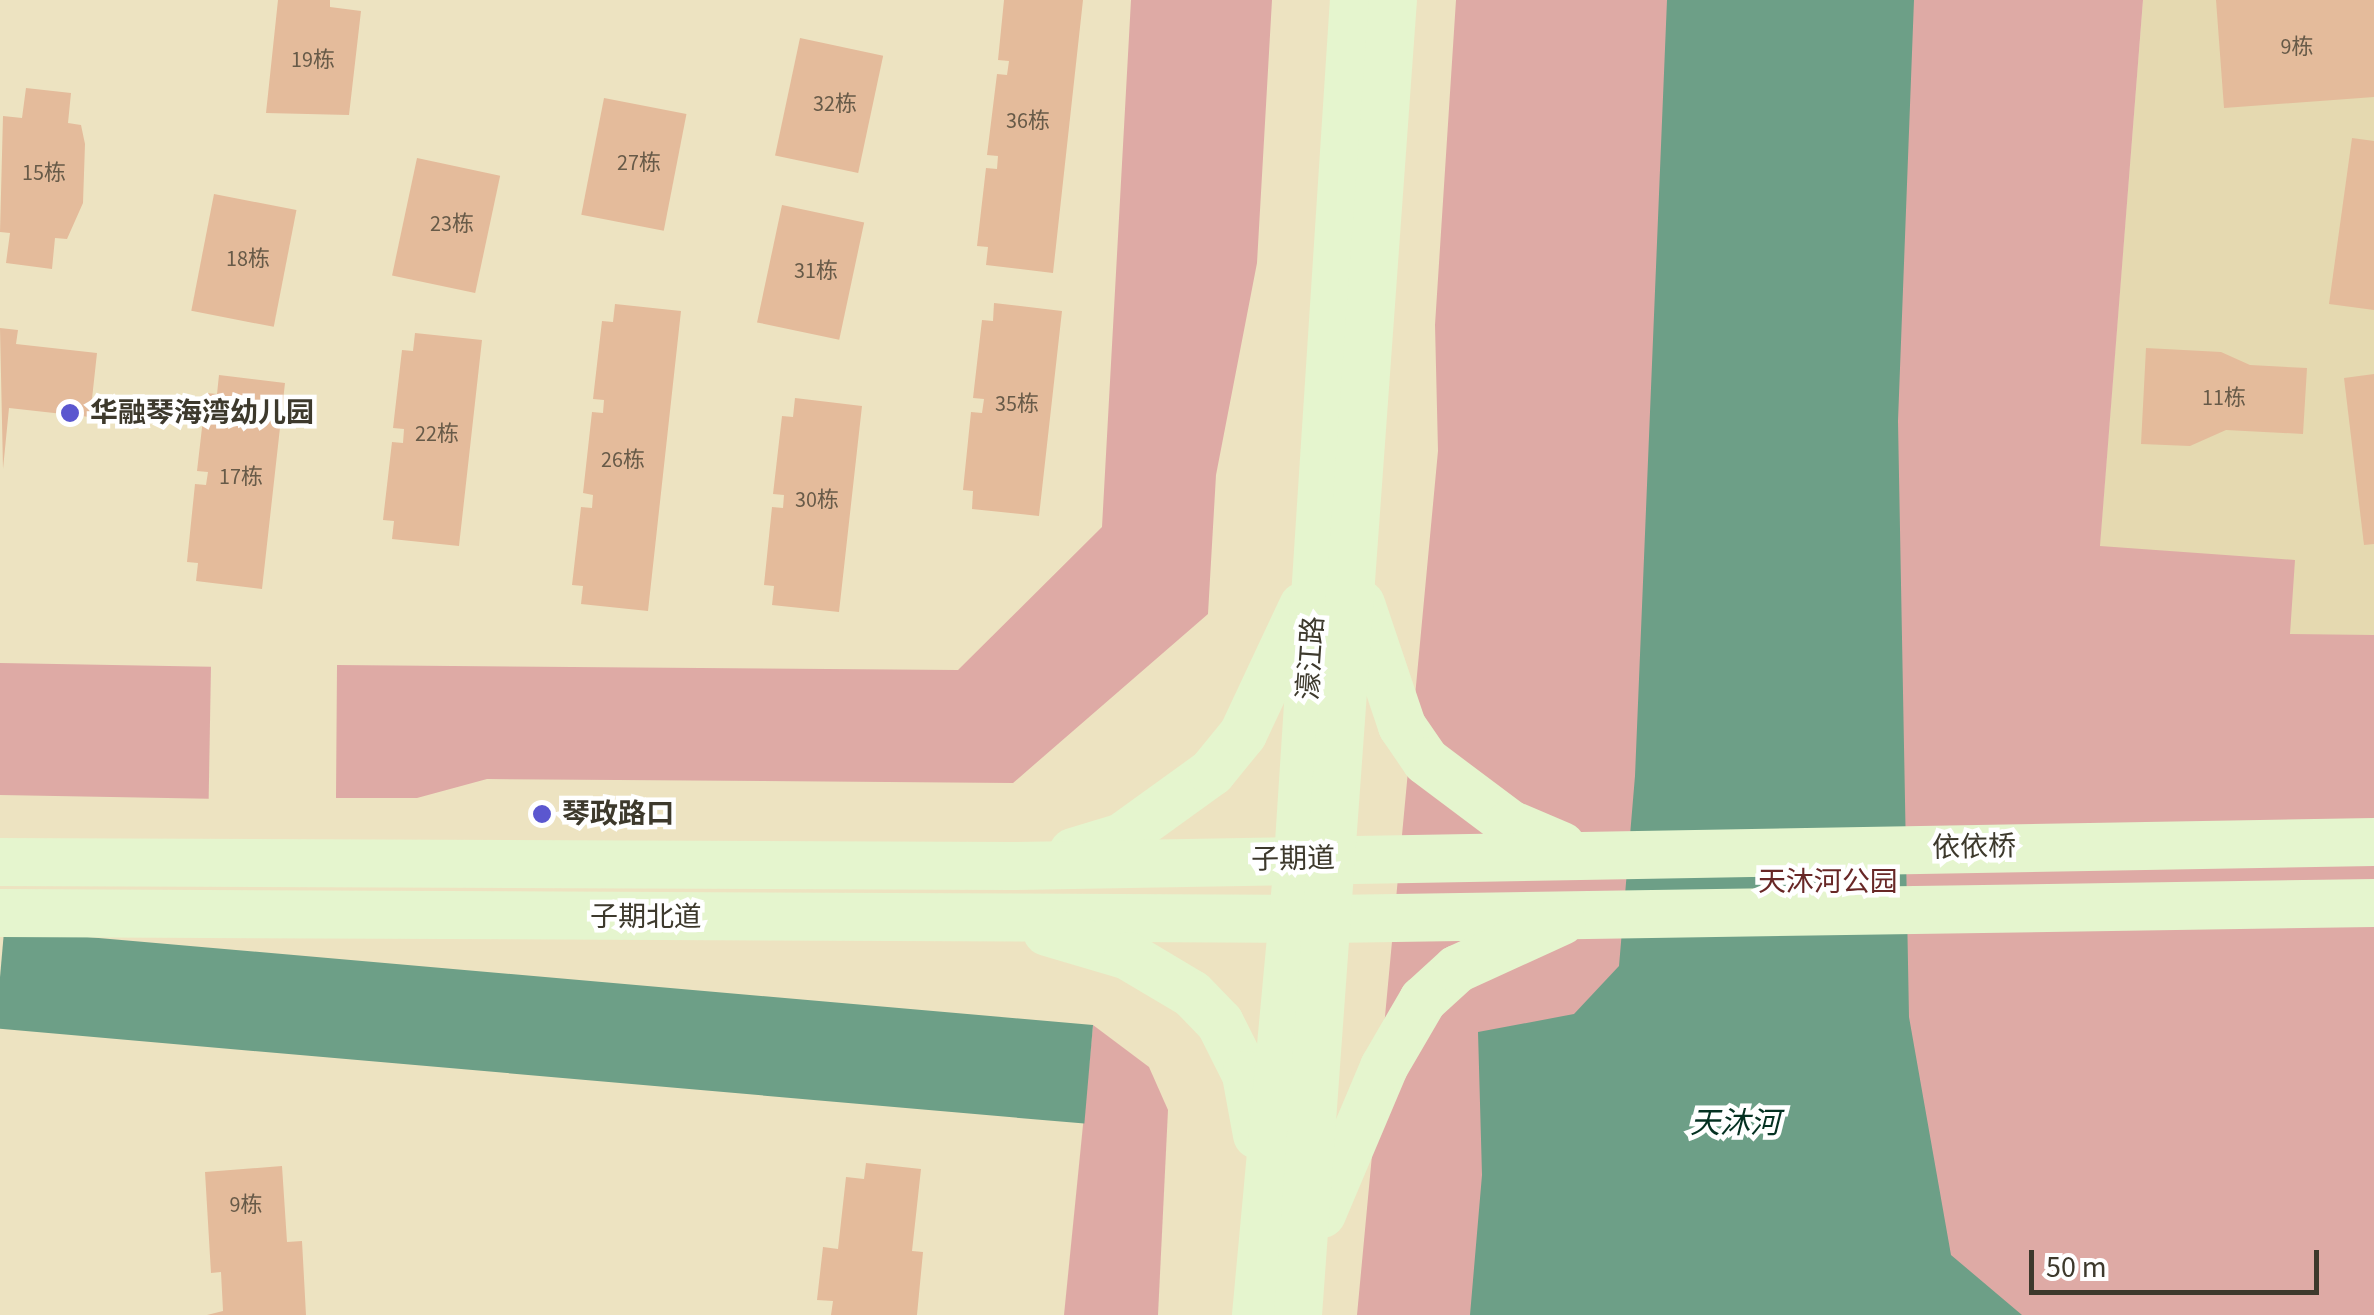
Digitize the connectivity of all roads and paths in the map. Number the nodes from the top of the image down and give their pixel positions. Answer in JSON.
{"nodes":[{"id":1,"x":1354,"y":0,"type":"edge"},
{"id":2,"x":1393,"y":0,"type":"edge"},
{"id":3,"x":1334,"y":576,"type":"junction"},
{"id":4,"x":2374,"y":842,"type":"edge"},
{"id":5,"x":1574,"y":852,"type":"junction"},
{"id":6,"x":1316,"y":858,"type":"junction"},
{"id":7,"x":0,"y":862,"type":"edge"},
{"id":8,"x":1012,"y":866,"type":"junction"},
{"id":9,"x":2374,"y":902,"type":"edge"},
{"id":10,"x":0,"y":913,"type":"edge"},
{"id":11,"x":1578,"y":914,"type":"junction"},
{"id":12,"x":1000,"y":918,"type":"junction"},
{"id":13,"x":1311,"y":918,"type":"junction"},
{"id":14,"x":1284,"y":1252,"type":"junction"},
{"id":15,"x":1256,"y":1315,"type":"edge"},
{"id":16,"x":1298,"y":1315,"type":"edge"}],
"edges":[{"from":1,"to":3,"type":"street","name":"濠江路"},
{"from":2,"to":3,"type":"street","name":"濠江路"},
{"from":3,"to":5,"type":"street"},
{"from":3,"to":6,"type":"street","name":"濠江路"},
{"from":3,"to":8,"type":"street"},
{"from":4,"to":5,"type":"street","name":"依依桥"},
{"from":5,"to":6,"type":"street","name":"子期道"},
{"from":6,"to":8,"type":"street","name":"子期道"},
{"from":6,"to":13,"type":"street","name":"濠江路"},
{"from":7,"to":8,"type":"street","name":"子期北道"},
{"from":9,"to":11,"type":"street"},
{"from":10,"to":12,"type":"street","name":"子期北道"},
{"from":11,"to":13,"type":"street"},
{"from":11,"to":14,"type":"street"},
{"from":12,"to":13,"type":"street","name":"子期北道"},
{"from":12,"to":14,"type":"street"},
{"from":13,"to":14,"type":"street","name":"濠江路"},
{"from":14,"to":15,"type":"street","name":"濠江路"},
{"from":14,"to":16,"type":"street","name":"濠江路"}]}
